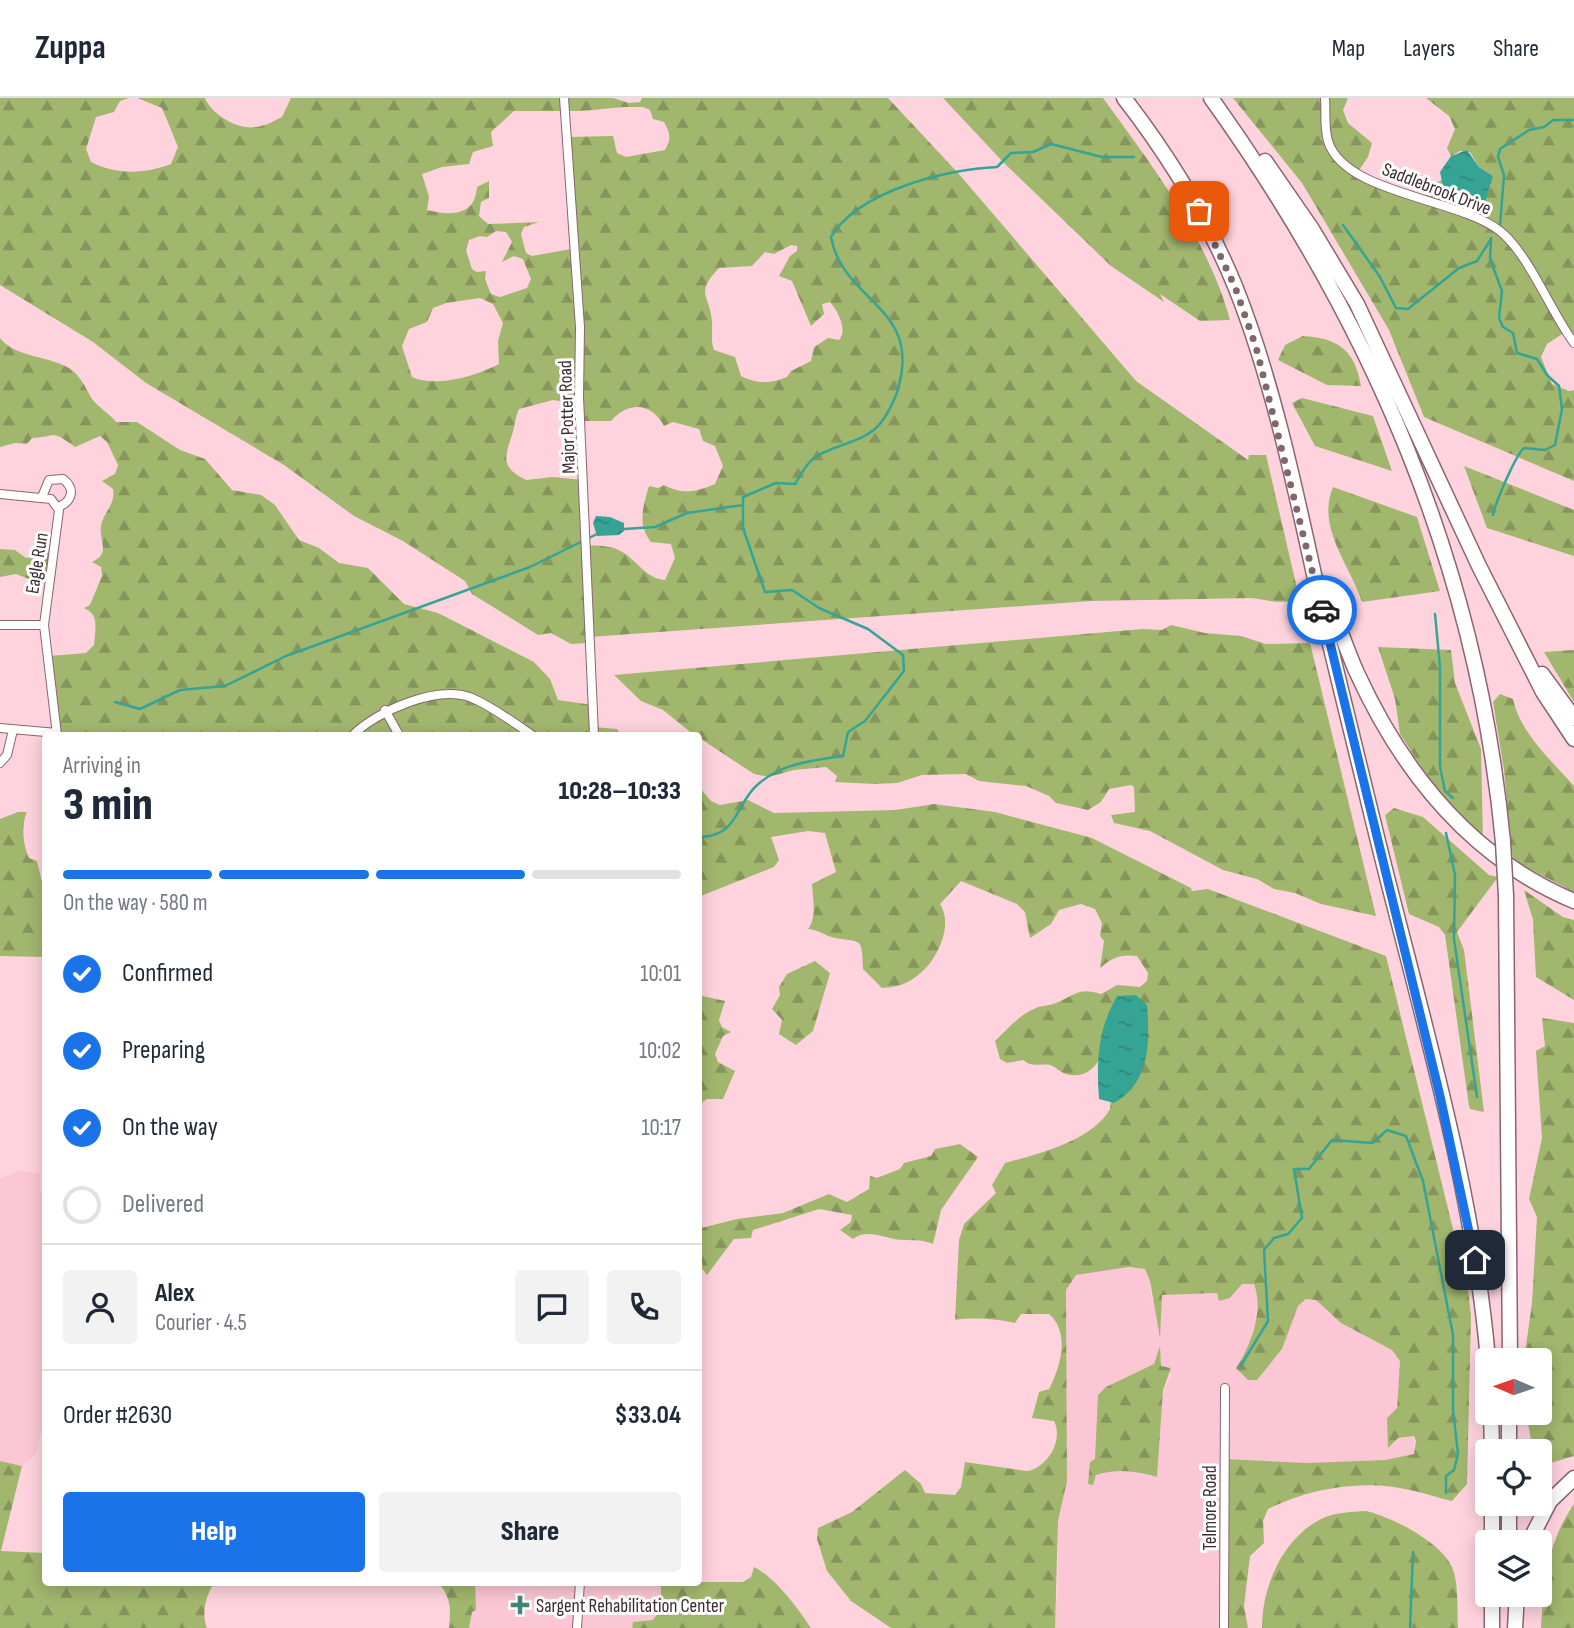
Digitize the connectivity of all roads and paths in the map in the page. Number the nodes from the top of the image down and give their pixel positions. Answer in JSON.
{"nodes":[{"id":1,"x":564,"y":98,"type":"edge"},
{"id":2,"x":1124,"y":98,"type":"edge"},
{"id":3,"x":1212,"y":98,"type":"edge"},
{"id":4,"x":1325,"y":98,"type":"edge"},
{"id":5,"x":1574,"y":342,"type":"edge"},
{"id":6,"x":0,"y":494,"type":"edge"},
{"id":7,"x":41,"y":497,"type":"junction"},
{"id":8,"x":58,"y":507,"type":"junction"},
{"id":9,"x":1319,"y":587,"type":"junction"},
{"id":10,"x":1497,"y":601,"type":"junction"},
{"id":11,"x":0,"y":625,"type":"edge"},
{"id":12,"x":44,"y":625,"type":"junction"},
{"id":13,"x":385,"y":710,"type":"junction"},
{"id":14,"x":1574,"y":718,"type":"edge"},
{"id":15,"x":0,"y":728,"type":"edge"},
{"id":16,"x":13,"y":730,"type":"junction"},
{"id":17,"x":57,"y":732,"type":"edge"},
{"id":18,"x":357,"y":732,"type":"edge"},
{"id":19,"x":397,"y":732,"type":"edge"},
{"id":20,"x":527,"y":732,"type":"edge"},
{"id":21,"x":594,"y":732,"type":"edge"},
{"id":22,"x":42,"y":733,"type":"edge"},
{"id":23,"x":1574,"y":739,"type":"edge"},
{"id":24,"x":0,"y":763,"type":"edge"},
{"id":25,"x":1574,"y":901,"type":"edge"},
{"id":26,"x":1486,"y":1348,"type":"edge"},
{"id":27,"x":1510,"y":1348,"type":"edge"},
{"id":28,"x":1225,"y":1388,"type":"dead end"},
{"id":29,"x":1574,"y":1478,"type":"edge"},
{"id":30,"x":1535,"y":1530,"type":"edge"},
{"id":31,"x":580,"y":1586,"type":"edge"},
{"id":32,"x":1492,"y":1607,"type":"edge"},
{"id":33,"x":1510,"y":1607,"type":"edge"},
{"id":34,"x":1516,"y":1607,"type":"edge"},
{"id":35,"x":577,"y":1628,"type":"edge"},
{"id":36,"x":1224,"y":1628,"type":"edge"},
{"id":37,"x":1492,"y":1628,"type":"edge"},
{"id":38,"x":1510,"y":1628,"type":"edge"},
{"id":39,"x":1515,"y":1628,"type":"edge"}],
"edges":[{"from":1,"to":21,"type":"street","name":"Major Potter Road"},
{"from":2,"to":9,"type":"highway"},
{"from":3,"to":10,"type":"highway"},
{"from":3,"to":27,"type":"highway","bridge":true},
{"from":4,"to":5,"type":"street","name":"Saddlebrook Drive"},
{"from":6,"to":7,"type":"street","name":"Eagle Run"},
{"from":7,"to":8,"type":"street","name":"Eagle Run"},
{"from":7,"to":8,"type":"street","name":"Eagle Run"},
{"from":8,"to":12,"type":"street","name":"Eagle Run"},
{"from":9,"to":25,"type":"highway"},
{"from":9,"to":26,"type":"highway"},
{"from":10,"to":14,"type":"highway"},
{"from":10,"to":23,"type":"highway"},
{"from":11,"to":12,"type":"street"},
{"from":12,"to":17,"type":"street","name":"Eagle Run"},
{"from":13,"to":18,"type":"street"},
{"from":13,"to":19,"type":"street"},
{"from":13,"to":20,"type":"street"},
{"from":15,"to":16,"type":"street"},
{"from":16,"to":22,"type":"street"},
{"from":16,"to":24,"type":"street"},
{"from":28,"to":36,"type":"street","name":"Telmore Road"},
{"from":29,"to":30,"type":"highway"},
{"from":31,"to":35,"type":"street"},
{"from":32,"to":37,"type":"highway"},
{"from":33,"to":38,"type":"highway"},
{"from":34,"to":39,"type":"highway"}]}
